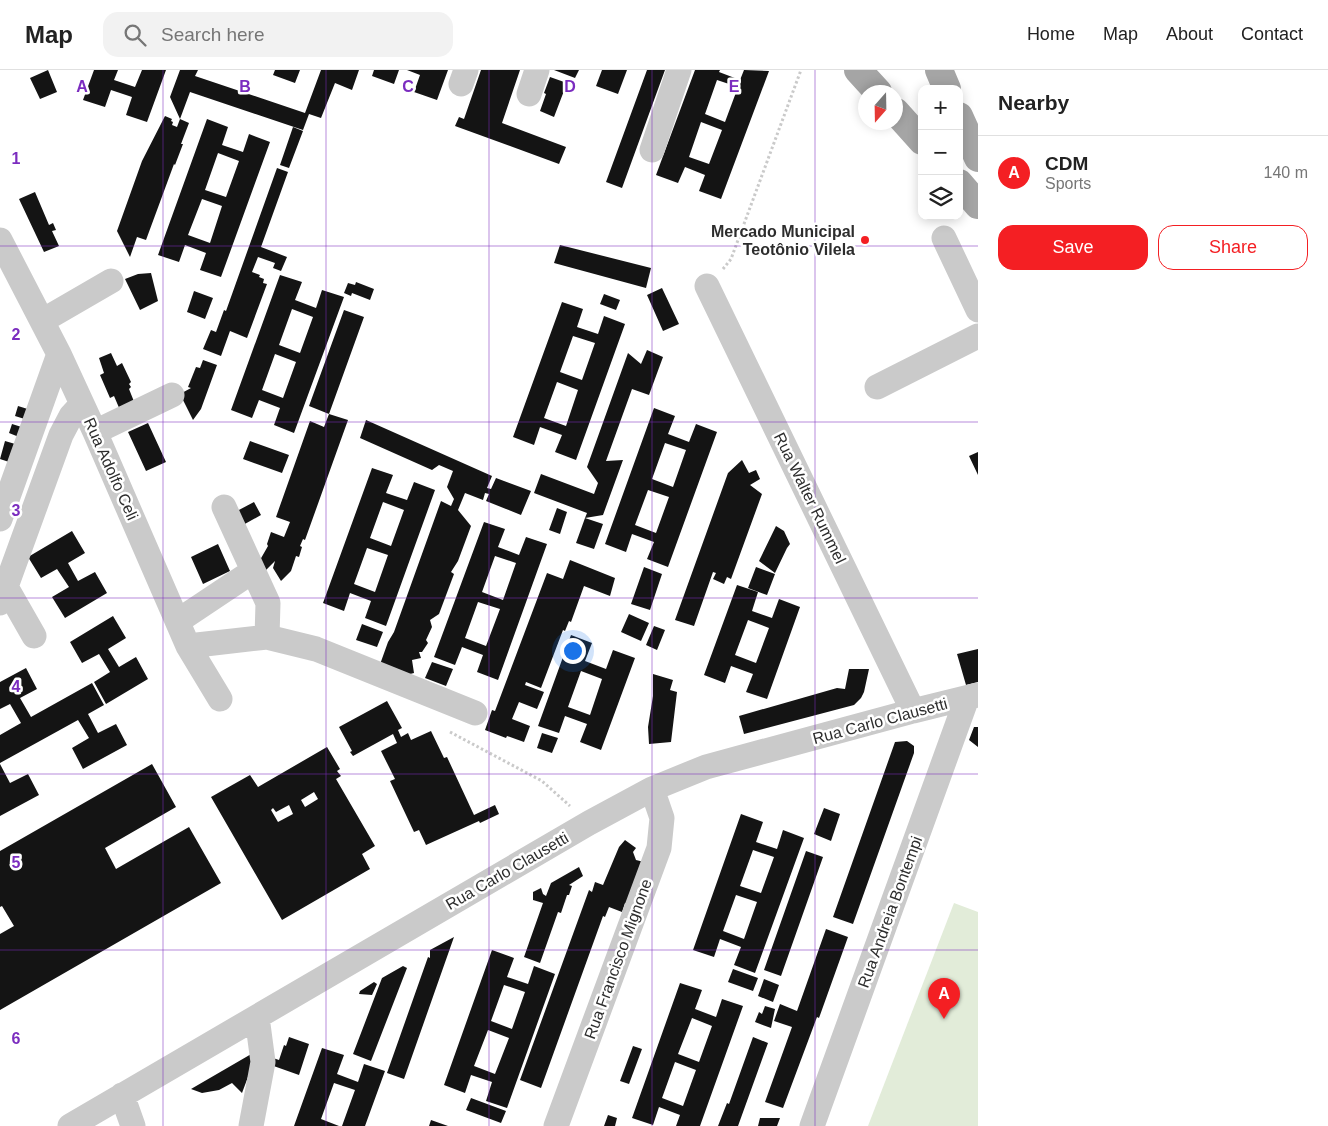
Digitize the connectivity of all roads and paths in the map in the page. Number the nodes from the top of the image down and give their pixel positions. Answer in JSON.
{"nodes":[{"id":1,"x":537,"y":70,"type":"edge"},
{"id":2,"x":679,"y":70,"type":"edge"},
{"id":3,"x":801,"y":70,"type":"edge"},
{"id":4,"x":858,"y":70,"type":"edge"},
{"id":5,"x":939,"y":70,"type":"edge"},
{"id":6,"x":872,"y":85,"type":"edge"},
{"id":7,"x":945,"y":85,"type":"edge"},
{"id":8,"x":529,"y":94,"type":"dead end"},
{"id":9,"x":903,"y":120,"type":"edge"},
{"id":10,"x":963,"y":125,"type":"edge"},
{"id":11,"x":918,"y":137,"type":"edge"},
{"id":12,"x":652,"y":150,"type":"dead end"},
{"id":13,"x":978,"y":158,"type":"edge"},
{"id":14,"x":963,"y":188,"type":"edge"},
{"id":15,"x":978,"y":205,"type":"edge"},
{"id":16,"x":944,"y":238,"type":"dead end"},
{"id":17,"x":3,"y":255,"type":"edge"},
{"id":18,"x":111,"y":281,"type":"dead end"},
{"id":19,"x":707,"y":286,"type":"joint"},
{"id":20,"x":978,"y":310,"type":"edge"},
{"id":21,"x":42,"y":321,"type":"junction"},
{"id":22,"x":978,"y":336,"type":"edge"},
{"id":23,"x":59,"y":354,"type":"junction"},
{"id":24,"x":877,"y":387,"type":"dead end"},
{"id":25,"x":172,"y":395,"type":"dead end"},
{"id":26,"x":82,"y":404,"type":"junction"},
{"id":27,"x":95,"y":432,"type":"junction"},
{"id":28,"x":224,"y":506,"type":"dead end"},
{"id":29,"x":0,"y":519,"type":"edge"},
{"id":30,"x":253,"y":571,"type":"junction"},
{"id":31,"x":3,"y":595,"type":"edge"},
{"id":32,"x":178,"y":621,"type":"junction"},
{"id":33,"x":34,"y":636,"type":"dead end"},
{"id":34,"x":267,"y":638,"type":"junction"},
{"id":35,"x":188,"y":646,"type":"junction"},
{"id":36,"x":972,"y":697,"type":"edge"},
{"id":37,"x":220,"y":699,"type":"dead end"},
{"id":38,"x":913,"y":711,"type":"junction"},
{"id":39,"x":475,"y":713,"type":"dead end"},
{"id":40,"x":652,"y":790,"type":"junction"},
{"id":41,"x":257,"y":1017,"type":"junction"},
{"id":42,"x":122,"y":1095,"type":"junction"},
{"id":43,"x":70,"y":1126,"type":"edge"},
{"id":44,"x":133,"y":1126,"type":"edge"},
{"id":45,"x":251,"y":1126,"type":"edge"},
{"id":46,"x":556,"y":1126,"type":"edge"},
{"id":47,"x":812,"y":1126,"type":"edge"}],
"edges":[{"from":1,"to":8,"type":"street"},
{"from":2,"to":12,"type":"street"},
{"from":3,"to":19,"type":"path"},
{"from":4,"to":6,"type":"main road"},
{"from":5,"to":7,"type":"main road"},
{"from":9,"to":11,"type":"main road"},
{"from":10,"to":13,"type":"main road"},
{"from":14,"to":15,"type":"main road"},
{"from":16,"to":20,"type":"street"},
{"from":17,"to":21,"type":"street","name":"Rua Adolfo Celi"},
{"from":18,"to":21,"type":"street"},
{"from":19,"to":38,"type":"street","name":"Rua Walter Rummel"},
{"from":21,"to":23,"type":"street","name":"Rua Adolfo Celi"},
{"from":22,"to":24,"type":"street"},
{"from":23,"to":26,"type":"street","name":"Rua Adolfo Celi"},
{"from":23,"to":29,"type":"street"},
{"from":25,"to":27,"type":"street"},
{"from":26,"to":27,"type":"street","name":"Rua Adolfo Celi"},
{"from":26,"to":31,"type":"street"},
{"from":27,"to":32,"type":"street","name":"Rua Adolfo Celi"},
{"from":28,"to":30,"type":"street"},
{"from":30,"to":32,"type":"street"},
{"from":30,"to":34,"type":"street"},
{"from":31,"to":33,"type":"street"},
{"from":32,"to":35,"type":"street","name":"Rua Adolfo Celi"},
{"from":34,"to":35,"type":"street"},
{"from":34,"to":39,"type":"street"},
{"from":35,"to":37,"type":"street","name":"Rua Adolfo Celi"},
{"from":36,"to":38,"type":"street","name":"Rua Carlo Clausetti"},
{"from":36,"to":47,"type":"street","name":"Rua Andreia Bontempi"},
{"from":38,"to":40,"type":"street","name":"Rua Carlo Clausetti"},
{"from":40,"to":41,"type":"street","name":"Rua Carlo Clausetti"},
{"from":40,"to":46,"type":"street","name":"Rua Francisco Mignone"},
{"from":41,"to":42,"type":"street","name":"Rua Carlo Clausetti"},
{"from":41,"to":45,"type":"street"},
{"from":42,"to":43,"type":"street","name":"Rua Carlo Clausetti"},
{"from":42,"to":44,"type":"street"}]}
